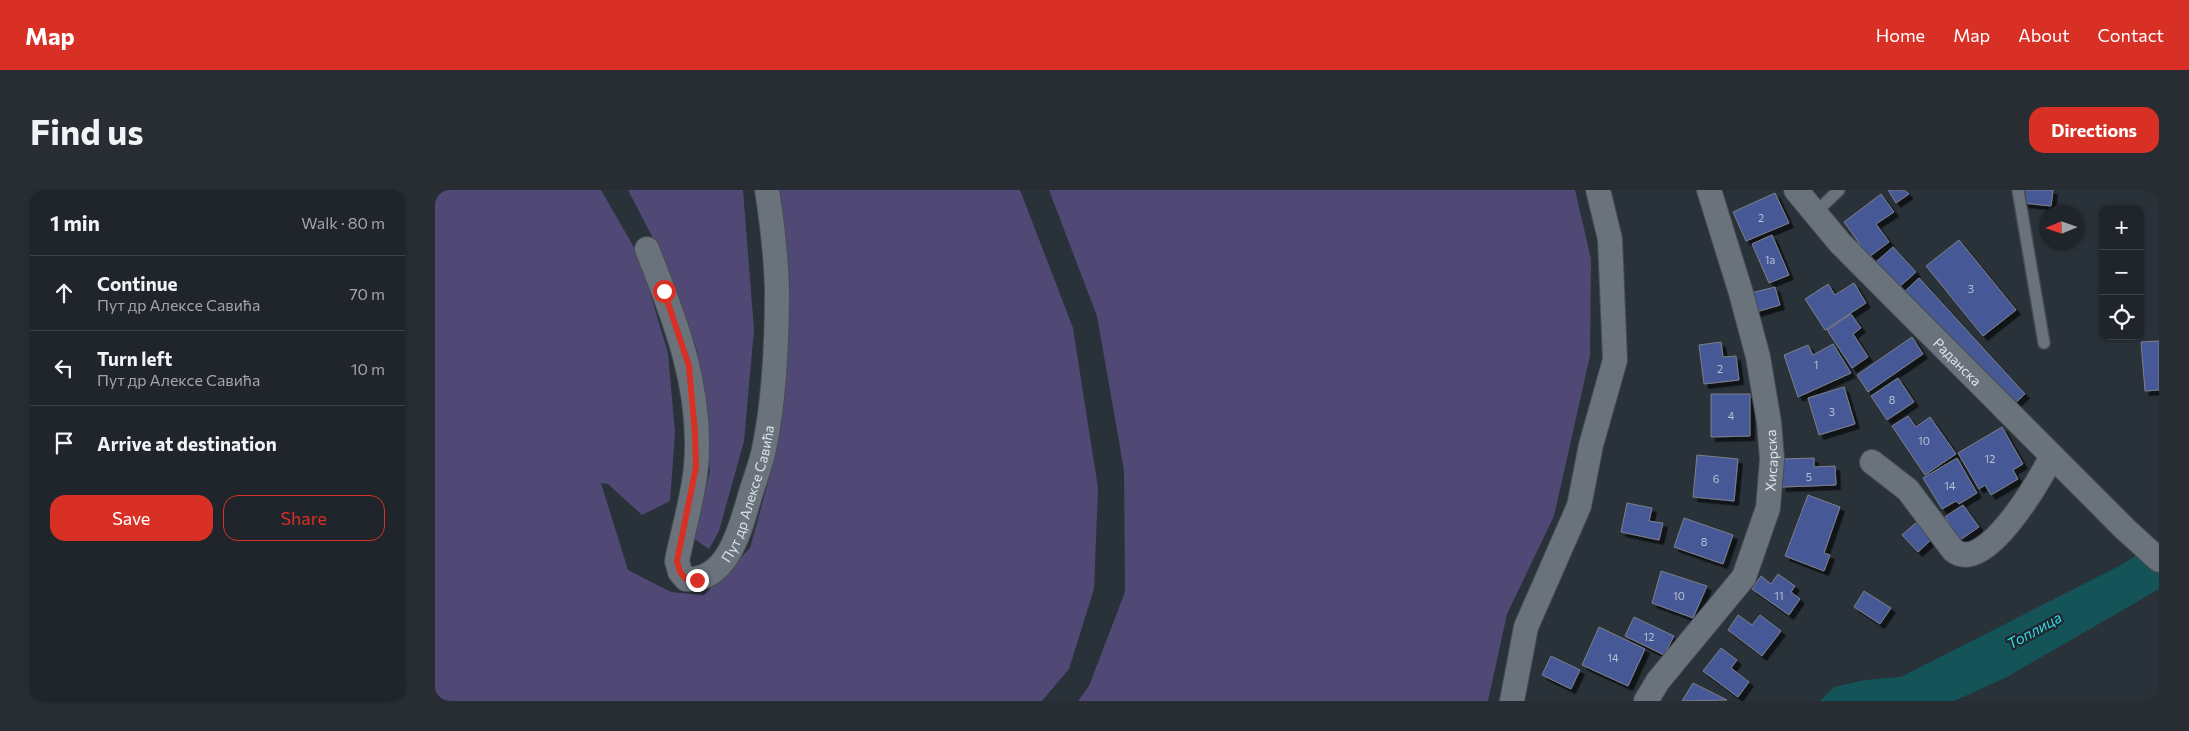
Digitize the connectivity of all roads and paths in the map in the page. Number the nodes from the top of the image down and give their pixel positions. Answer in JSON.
{"nodes":[{"id":1,"x":767,"y":190,"type":"edge"},
{"id":2,"x":1598,"y":190,"type":"edge"},
{"id":3,"x":1709,"y":190,"type":"edge"},
{"id":4,"x":1796,"y":190,"type":"edge"},
{"id":5,"x":1839,"y":190,"type":"edge"},
{"id":6,"x":2018,"y":190,"type":"edge"},
{"id":7,"x":1815,"y":213,"type":"junction"},
{"id":8,"x":647,"y":250,"type":"dead end"},
{"id":9,"x":2044,"y":343,"type":"dead end"},
{"id":10,"x":2052,"y":456,"type":"junction"},
{"id":11,"x":1872,"y":462,"type":"dead end"},
{"id":12,"x":2159,"y":560,"type":"edge"},
{"id":13,"x":1512,"y":701,"type":"edge"},
{"id":14,"x":1646,"y":701,"type":"edge"}],
"edges":[{"from":1,"to":8,"type":"street","name":"Пут др Алексе Савића"},
{"from":2,"to":13,"type":"street"},
{"from":3,"to":14,"type":"street","name":"Хисарска"},
{"from":4,"to":7,"type":"street","name":"Раданска"},
{"from":5,"to":7,"type":"lane"},
{"from":6,"to":9,"type":"lane"},
{"from":7,"to":10,"type":"street","name":"Раданска"},
{"from":10,"to":11,"type":"street"},
{"from":10,"to":12,"type":"street","name":"Раданска"}]}
